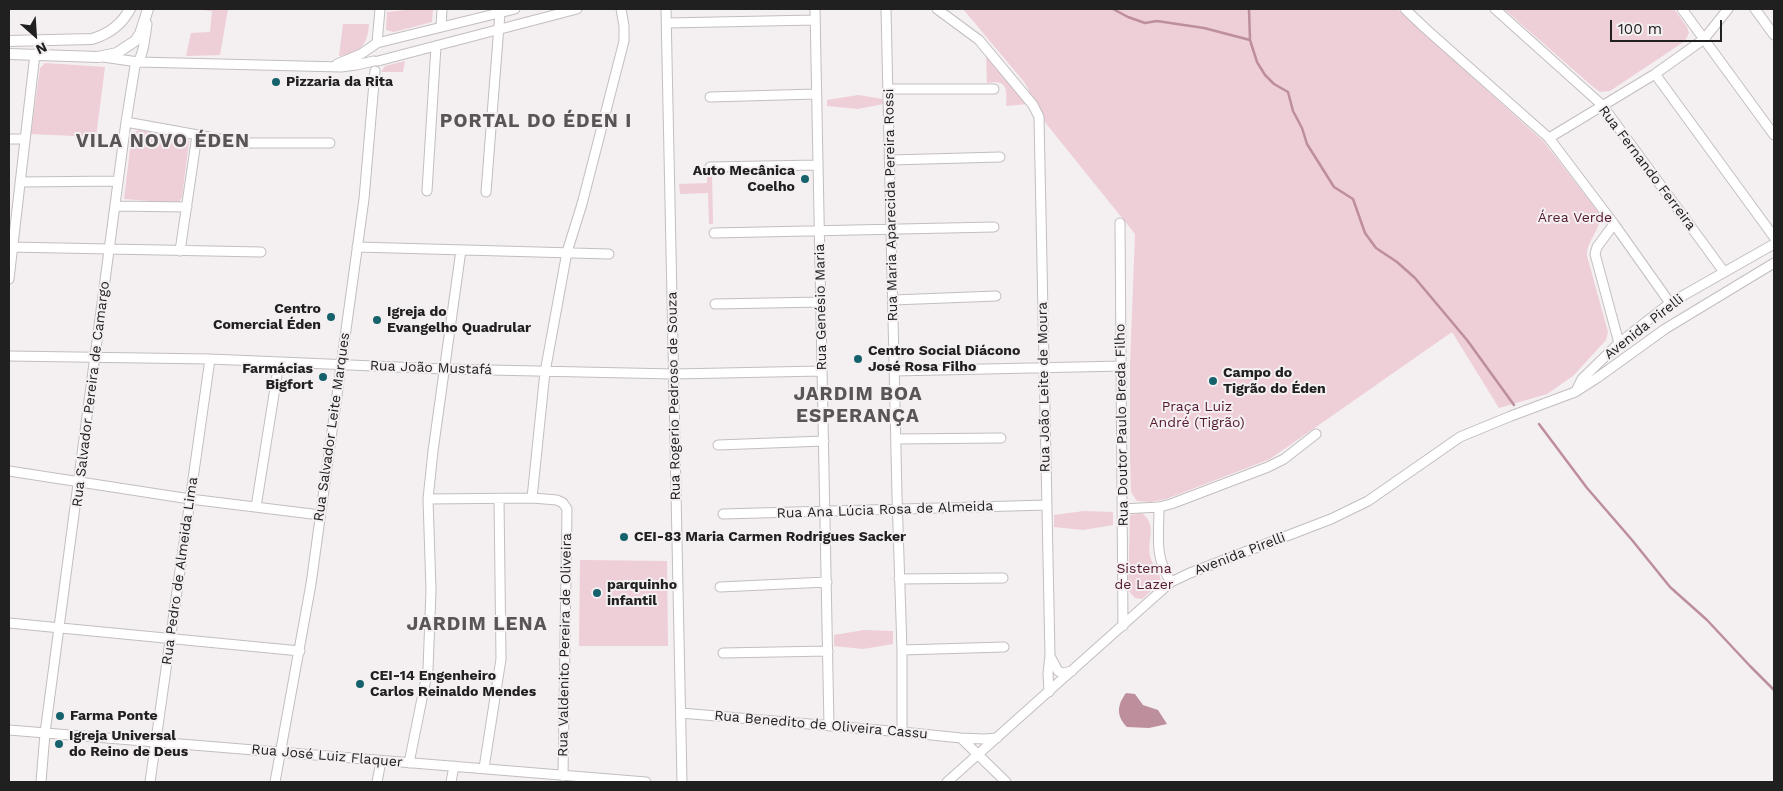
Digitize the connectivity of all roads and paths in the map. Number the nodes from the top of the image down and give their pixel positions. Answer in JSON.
{"nodes":[{"id":1,"x":130,"y":9,"type":"edge"},
{"id":2,"x":148,"y":9,"type":"edge"},
{"id":3,"x":380,"y":9,"type":"edge"},
{"id":4,"x":442,"y":9,"type":"edge"},
{"id":5,"x":515,"y":9,"type":"edge"},
{"id":6,"x":577,"y":9,"type":"edge"},
{"id":7,"x":666,"y":9,"type":"edge"},
{"id":8,"x":815,"y":9,"type":"edge"},
{"id":9,"x":886,"y":9,"type":"edge"},
{"id":10,"x":938,"y":9,"type":"edge"},
{"id":11,"x":1405,"y":9,"type":"edge"},
{"id":12,"x":1496,"y":9,"type":"edge"},
{"id":13,"x":1682,"y":9,"type":"edge"},
{"id":14,"x":1728,"y":9,"type":"edge"},
{"id":15,"x":1755,"y":9,"type":"edge"},
{"id":16,"x":620,"y":11,"type":"edge"},
{"id":17,"x":500,"y":13,"type":"junction"},
{"id":18,"x":815,"y":20,"type":"junction"},
{"id":19,"x":667,"y":23,"type":"junction"},
{"id":20,"x":441,"y":27,"type":"junction"},
{"id":21,"x":498,"y":30,"type":"junction"},
{"id":22,"x":1774,"y":35,"type":"edge"},
{"id":23,"x":1704,"y":39,"type":"junction"},
{"id":24,"x":9,"y":40,"type":"edge"},
{"id":25,"x":79,"y":40,"type":"junction"},
{"id":26,"x":377,"y":43,"type":"junction"},
{"id":27,"x":436,"y":46,"type":"junction"},
{"id":28,"x":9,"y":54,"type":"edge"},
{"id":29,"x":35,"y":54,"type":"junction"},
{"id":30,"x":98,"y":57,"type":"junction"},
{"id":31,"x":376,"y":60,"type":"junction"},
{"id":32,"x":138,"y":62,"type":"junction"},
{"id":33,"x":333,"y":66,"type":"junction"},
{"id":34,"x":1655,"y":74,"type":"junction"},
{"id":35,"x":994,"y":88,"type":"dead end"},
{"id":36,"x":889,"y":89,"type":"junction"},
{"id":37,"x":816,"y":94,"type":"junction"},
{"id":38,"x":710,"y":97,"type":"dead end"},
{"id":39,"x":1602,"y":105,"type":"junction"},
{"id":40,"x":126,"y":122,"type":"junction"},
{"id":41,"x":197,"y":135,"type":"junction"},
{"id":42,"x":1774,"y":135,"type":"edge"},
{"id":43,"x":1549,"y":138,"type":"junction"},
{"id":44,"x":9,"y":139,"type":"edge"},
{"id":45,"x":24,"y":139,"type":"junction"},
{"id":46,"x":330,"y":143,"type":"dead end"},
{"id":47,"x":1000,"y":157,"type":"dead end"},
{"id":48,"x":890,"y":160,"type":"junction"},
{"id":49,"x":818,"y":165,"type":"junction"},
{"id":50,"x":710,"y":167,"type":"dead end"},
{"id":51,"x":118,"y":181,"type":"junction"},
{"id":52,"x":20,"y":182,"type":"junction"},
{"id":53,"x":427,"y":191,"type":"dead end"},
{"id":54,"x":486,"y":192,"type":"dead end"},
{"id":55,"x":115,"y":206,"type":"junction"},
{"id":56,"x":187,"y":207,"type":"junction"},
{"id":57,"x":1120,"y":223,"type":"dead end"},
{"id":58,"x":1614,"y":224,"type":"junction"},
{"id":59,"x":994,"y":227,"type":"dead end"},
{"id":60,"x":892,"y":229,"type":"junction"},
{"id":61,"x":819,"y":231,"type":"junction"},
{"id":62,"x":714,"y":233,"type":"dead end"},
{"id":63,"x":1774,"y":237,"type":"edge"},
{"id":64,"x":1774,"y":244,"type":"edge"},
{"id":65,"x":11,"y":247,"type":"edge"},
{"id":66,"x":357,"y":247,"type":"junction"},
{"id":67,"x":109,"y":249,"type":"junction"},
{"id":68,"x":461,"y":250,"type":"junction"},
{"id":69,"x":180,"y":251,"type":"junction"},
{"id":70,"x":261,"y":252,"type":"dead end"},
{"id":71,"x":567,"y":252,"type":"junction"},
{"id":72,"x":609,"y":254,"type":"dead end"},
{"id":73,"x":1774,"y":263,"type":"edge"},
{"id":74,"x":1724,"y":272,"type":"junction"},
{"id":75,"x":9,"y":279,"type":"edge"},
{"id":76,"x":996,"y":296,"type":"dead end"},
{"id":77,"x":893,"y":300,"type":"junction"},
{"id":78,"x":821,"y":302,"type":"junction"},
{"id":79,"x":1670,"y":303,"type":"junction"},
{"id":80,"x":715,"y":304,"type":"dead end"},
{"id":81,"x":1619,"y":343,"type":"junction"},
{"id":82,"x":9,"y":356,"type":"edge"},
{"id":83,"x":96,"y":358,"type":"junction"},
{"id":84,"x":210,"y":359,"type":"junction"},
{"id":85,"x":279,"y":363,"type":"junction"},
{"id":86,"x":341,"y":365,"type":"junction"},
{"id":87,"x":1122,"y":366,"type":"junction"},
{"id":88,"x":1043,"y":367,"type":"junction"},
{"id":89,"x":444,"y":370,"type":"junction"},
{"id":90,"x":894,"y":370,"type":"junction"},
{"id":91,"x":822,"y":371,"type":"junction"},
{"id":92,"x":545,"y":372,"type":"junction"},
{"id":93,"x":674,"y":374,"type":"junction"},
{"id":94,"x":1576,"y":392,"type":"junction"},
{"id":95,"x":1316,"y":434,"type":"dead end"},
{"id":96,"x":1001,"y":438,"type":"dead end"},
{"id":97,"x":896,"y":439,"type":"junction"},
{"id":98,"x":824,"y":441,"type":"junction"},
{"id":99,"x":718,"y":445,"type":"dead end"},
{"id":100,"x":9,"y":471,"type":"edge"},
{"id":101,"x":80,"y":483,"type":"junction"},
{"id":102,"x":532,"y":498,"type":"junction"},
{"id":103,"x":190,"y":499,"type":"junction"},
{"id":104,"x":499,"y":499,"type":"junction"},
{"id":105,"x":428,"y":500,"type":"junction"},
{"id":106,"x":1047,"y":506,"type":"junction"},
{"id":107,"x":256,"y":507,"type":"junction"},
{"id":108,"x":1159,"y":507,"type":"junction"},
{"id":109,"x":1123,"y":509,"type":"junction"},
{"id":110,"x":897,"y":510,"type":"junction"},
{"id":111,"x":825,"y":512,"type":"junction"},
{"id":112,"x":723,"y":514,"type":"dead end"},
{"id":113,"x":320,"y":515,"type":"junction"},
{"id":114,"x":1003,"y":578,"type":"dead end"},
{"id":115,"x":900,"y":579,"type":"junction"},
{"id":116,"x":827,"y":582,"type":"junction"},
{"id":117,"x":1171,"y":582,"type":"junction"},
{"id":118,"x":720,"y":587,"type":"dead end"},
{"id":119,"x":9,"y":623,"type":"edge"},
{"id":120,"x":1124,"y":626,"type":"junction"},
{"id":121,"x":59,"y":628,"type":"junction"},
{"id":122,"x":169,"y":638,"type":"junction"},
{"id":123,"x":1004,"y":647,"type":"dead end"},
{"id":124,"x":902,"y":650,"type":"junction"},
{"id":125,"x":300,"y":651,"type":"junction"},
{"id":126,"x":828,"y":651,"type":"junction"},
{"id":127,"x":723,"y":653,"type":"dead end"},
{"id":128,"x":1050,"y":656,"type":"junction"},
{"id":129,"x":1074,"y":670,"type":"junction"},
{"id":130,"x":1049,"y":692,"type":"junction"},
{"id":131,"x":681,"y":713,"type":"junction"},
{"id":132,"x":829,"y":726,"type":"junction"},
{"id":133,"x":9,"y":730,"type":"edge"},
{"id":134,"x":902,"y":732,"type":"junction"},
{"id":135,"x":45,"y":733,"type":"junction"},
{"id":136,"x":998,"y":737,"type":"junction"},
{"id":137,"x":963,"y":738,"type":"junction"},
{"id":138,"x":156,"y":742,"type":"junction"},
{"id":139,"x":281,"y":752,"type":"junction"},
{"id":140,"x":980,"y":753,"type":"junction"},
{"id":141,"x":381,"y":761,"type":"junction"},
{"id":142,"x":409,"y":763,"type":"junction"},
{"id":143,"x":454,"y":766,"type":"junction"},
{"id":144,"x":484,"y":768,"type":"junction"},
{"id":145,"x":564,"y":776,"type":"junction"},
{"id":146,"x":41,"y":782,"type":"edge"},
{"id":147,"x":150,"y":782,"type":"edge"},
{"id":148,"x":275,"y":782,"type":"edge"},
{"id":149,"x":377,"y":782,"type":"edge"},
{"id":150,"x":451,"y":782,"type":"edge"},
{"id":151,"x":646,"y":782,"type":"edge"},
{"id":152,"x":682,"y":782,"type":"edge"},
{"id":153,"x":947,"y":782,"type":"edge"},
{"id":154,"x":1006,"y":782,"type":"edge"}],
"edges":[{"from":1,"to":25,"type":"main road"},
{"from":2,"to":30,"type":"main road"},
{"from":2,"to":32,"type":"street","name":"Rua Salvador Pereira de Camargo"},
{"from":3,"to":26,"type":"street","name":"Rua Salvador Leite Marques"},
{"from":4,"to":20,"type":"street"},
{"from":5,"to":17,"type":"street"},
{"from":6,"to":21,"type":"street"},
{"from":7,"to":19,"type":"street","name":"Rua Rogerio Pedroso de Souza"},
{"from":8,"to":18,"type":"street","name":"Rua Genésio Maria"},
{"from":9,"to":36,"type":"street","name":"Rua Maria Aparecida Pereira Rossi"},
{"from":10,"to":88,"type":"street","name":"Rua João Leite de Moura"},
{"from":11,"to":43,"type":"street"},
{"from":12,"to":39,"type":"street","name":"Rua Fernando Ferreira"},
{"from":13,"to":23,"type":"street"},
{"from":14,"to":23,"type":"street"},
{"from":15,"to":22,"type":"street"},
{"from":16,"to":71,"type":"street"},
{"from":17,"to":20,"type":"street"},
{"from":17,"to":21,"type":"street"},
{"from":18,"to":19,"type":"street"},
{"from":18,"to":37,"type":"street","name":"Rua Genésio Maria"},
{"from":19,"to":93,"type":"street","name":"Rua Rogerio Pedroso de Souza"},
{"from":20,"to":26,"type":"street"},
{"from":21,"to":27,"type":"street"},
{"from":21,"to":54,"type":"street"},
{"from":23,"to":34,"type":"street"},
{"from":23,"to":42,"type":"street"},
{"from":24,"to":25,"type":"main road"},
{"from":25,"to":29,"type":"main road"},
{"from":26,"to":31,"type":"street","name":"Rua Salvador Leite Marques"},
{"from":26,"to":33,"type":"street"},
{"from":27,"to":31,"type":"street"},
{"from":27,"to":53,"type":"street"},
{"from":28,"to":29,"type":"main road"},
{"from":29,"to":30,"type":"main road"},
{"from":29,"to":45,"type":"street"},
{"from":30,"to":32,"type":"street"},
{"from":31,"to":33,"type":"street"},
{"from":31,"to":66,"type":"street","name":"Rua Salvador Leite Marques"},
{"from":32,"to":33,"type":"street"},
{"from":32,"to":40,"type":"street","name":"Rua Salvador Pereira de Camargo"},
{"from":34,"to":39,"type":"street"},
{"from":34,"to":63,"type":"street"},
{"from":35,"to":36,"type":"street"},
{"from":36,"to":48,"type":"street","name":"Rua Maria Aparecida Pereira Rossi"},
{"from":37,"to":38,"type":"street"},
{"from":37,"to":49,"type":"street","name":"Rua Genésio Maria"},
{"from":39,"to":43,"type":"street"},
{"from":39,"to":74,"type":"street","name":"Rua Fernando Ferreira"},
{"from":40,"to":41,"type":"street"},
{"from":40,"to":51,"type":"street","name":"Rua Salvador Pereira de Camargo"},
{"from":41,"to":46,"type":"street"},
{"from":41,"to":56,"type":"street"},
{"from":43,"to":58,"type":"street"},
{"from":44,"to":45,"type":"street"},
{"from":45,"to":52,"type":"street"},
{"from":47,"to":48,"type":"street"},
{"from":48,"to":60,"type":"street","name":"Rua Maria Aparecida Pereira Rossi"},
{"from":49,"to":50,"type":"street"},
{"from":49,"to":61,"type":"street","name":"Rua Genésio Maria"},
{"from":51,"to":52,"type":"street"},
{"from":51,"to":55,"type":"street","name":"Rua Salvador Pereira de Camargo"},
{"from":52,"to":65,"type":"street"},
{"from":55,"to":56,"type":"street"},
{"from":55,"to":67,"type":"street","name":"Rua Salvador Pereira de Camargo"},
{"from":56,"to":69,"type":"street"},
{"from":57,"to":87,"type":"street","name":"Rua Doutor Paulo Breda Filho"},
{"from":58,"to":79,"type":"street"},
{"from":58,"to":81,"type":"street"},
{"from":59,"to":60,"type":"street"},
{"from":60,"to":61,"type":"street"},
{"from":60,"to":77,"type":"street","name":"Rua Maria Aparecida Pereira Rossi"},
{"from":61,"to":62,"type":"street"},
{"from":61,"to":78,"type":"street","name":"Rua Genésio Maria"},
{"from":64,"to":74,"type":"street","name":"Avenida Pirelli"},
{"from":65,"to":67,"type":"street"},
{"from":65,"to":75,"type":"street"},
{"from":66,"to":68,"type":"street"},
{"from":66,"to":86,"type":"street","name":"Rua Salvador Leite Marques"},
{"from":67,"to":69,"type":"street"},
{"from":67,"to":83,"type":"street","name":"Rua Salvador Pereira de Camargo"},
{"from":68,"to":71,"type":"street"},
{"from":68,"to":89,"type":"street"},
{"from":69,"to":70,"type":"street"},
{"from":71,"to":72,"type":"street"},
{"from":71,"to":92,"type":"street"},
{"from":73,"to":94,"type":"street","name":"Avenida Pirelli"},
{"from":74,"to":79,"type":"street","name":"Avenida Pirelli"},
{"from":76,"to":77,"type":"street"},
{"from":77,"to":90,"type":"street","name":"Rua Maria Aparecida Pereira Rossi"},
{"from":78,"to":80,"type":"street"},
{"from":78,"to":91,"type":"street","name":"Rua Genésio Maria"},
{"from":79,"to":81,"type":"street","name":"Avenida Pirelli"},
{"from":81,"to":94,"type":"street","name":"Avenida Pirelli"},
{"from":82,"to":83,"type":"street","name":"Rua João Mustafá"},
{"from":83,"to":84,"type":"street","name":"Rua João Mustafá"},
{"from":83,"to":101,"type":"street","name":"Rua Salvador Pereira de Camargo"},
{"from":84,"to":85,"type":"street","name":"Rua João Mustafá"},
{"from":84,"to":103,"type":"street","name":"Rua Pedro de Almeida Lima"},
{"from":85,"to":86,"type":"street","name":"Rua João Mustafá"},
{"from":85,"to":107,"type":"street"},
{"from":86,"to":89,"type":"street","name":"Rua João Mustafá"},
{"from":86,"to":113,"type":"street","name":"Rua Salvador Leite Marques"},
{"from":87,"to":88,"type":"street"},
{"from":87,"to":109,"type":"street","name":"Rua Doutor Paulo Breda Filho"},
{"from":88,"to":90,"type":"street"},
{"from":88,"to":106,"type":"street","name":"Rua João Leite de Moura"},
{"from":89,"to":92,"type":"street","name":"Rua João Mustafá"},
{"from":89,"to":105,"type":"street"},
{"from":90,"to":97,"type":"street","name":"Rua Maria Aparecida Pereira Rossi"},
{"from":91,"to":93,"type":"street","name":"Rua João Mustafá"},
{"from":91,"to":98,"type":"street","name":"Rua Genésio Maria"},
{"from":92,"to":93,"type":"street","name":"Rua João Mustafá"},
{"from":92,"to":102,"type":"street"},
{"from":93,"to":131,"type":"street","name":"Rua Rogerio Pedroso de Souza"},
{"from":94,"to":117,"type":"street","name":"Avenida Pirelli"},
{"from":95,"to":108,"type":"street"},
{"from":96,"to":97,"type":"street"},
{"from":97,"to":110,"type":"street","name":"Rua Maria Aparecida Pereira Rossi"},
{"from":98,"to":99,"type":"street"},
{"from":98,"to":111,"type":"street","name":"Rua Genésio Maria"},
{"from":100,"to":101,"type":"street"},
{"from":101,"to":103,"type":"street"},
{"from":101,"to":121,"type":"street","name":"Rua Salvador Pereira de Camargo"},
{"from":102,"to":104,"type":"street"},
{"from":102,"to":145,"type":"street","name":"Rua Valdenito Pereira de Oliveira"},
{"from":103,"to":107,"type":"street"},
{"from":103,"to":122,"type":"street","name":"Rua Pedro de Almeida Lima"},
{"from":104,"to":105,"type":"street"},
{"from":104,"to":144,"type":"street"},
{"from":105,"to":142,"type":"street"},
{"from":106,"to":110,"type":"street","name":"Rua Ana Lúcia Rosa de Almeida"},
{"from":106,"to":128,"type":"street","name":"Rua João Leite de Moura"},
{"from":107,"to":113,"type":"street"},
{"from":108,"to":109,"type":"street"},
{"from":108,"to":117,"type":"street"},
{"from":109,"to":120,"type":"street","name":"Rua Doutor Paulo Breda Filho"},
{"from":110,"to":111,"type":"street","name":"Rua Ana Lúcia Rosa de Almeida"},
{"from":110,"to":115,"type":"street","name":"Rua Maria Aparecida Pereira Rossi"},
{"from":111,"to":112,"type":"street","name":"Rua Ana Lúcia Rosa de Almeida"},
{"from":111,"to":116,"type":"street","name":"Rua Genésio Maria"},
{"from":113,"to":125,"type":"street","name":"Rua Salvador Leite Marques"},
{"from":114,"to":115,"type":"street"},
{"from":115,"to":124,"type":"street","name":"Rua Maria Aparecida Pereira Rossi"},
{"from":116,"to":118,"type":"street"},
{"from":116,"to":126,"type":"street","name":"Rua Genésio Maria"},
{"from":117,"to":120,"type":"street","name":"Avenida Pirelli"},
{"from":119,"to":121,"type":"street"},
{"from":120,"to":129,"type":"street","name":"Avenida Pirelli"},
{"from":121,"to":122,"type":"street"},
{"from":121,"to":135,"type":"street","name":"Rua Salvador Pereira de Camargo"},
{"from":122,"to":125,"type":"street"},
{"from":122,"to":138,"type":"street","name":"Rua Pedro de Almeida Lima"},
{"from":123,"to":124,"type":"street"},
{"from":124,"to":134,"type":"street","name":"Rua Maria Aparecida Pereira Rossi"},
{"from":125,"to":139,"type":"street","name":"Rua Salvador Leite Marques"},
{"from":126,"to":127,"type":"street"},
{"from":126,"to":132,"type":"street","name":"Rua Genésio Maria"},
{"from":128,"to":129,"type":"street"},
{"from":128,"to":130,"type":"street","name":"Rua João Leite de Moura"},
{"from":129,"to":130,"type":"street","name":"Avenida Pirelli"},
{"from":130,"to":136,"type":"street","name":"Avenida Pirelli"},
{"from":131,"to":132,"type":"street","name":"Rua Benedito de Oliveira Cassu"},
{"from":131,"to":152,"type":"street","name":"Rua Rogerio Pedroso de Souza"},
{"from":132,"to":134,"type":"street","name":"Rua Benedito de Oliveira Cassu"},
{"from":133,"to":135,"type":"street","name":"Rua José Luiz Flaquer"},
{"from":134,"to":137,"type":"street","name":"Rua Benedito de Oliveira Cassu"},
{"from":135,"to":138,"type":"street","name":"Rua José Luiz Flaquer"},
{"from":135,"to":146,"type":"street","name":"Rua Salvador Pereira de Camargo"},
{"from":136,"to":137,"type":"street","name":"Rua Benedito de Oliveira Cassu"},
{"from":136,"to":140,"type":"street","name":"Avenida Pirelli"},
{"from":137,"to":140,"type":"street"},
{"from":138,"to":139,"type":"street","name":"Rua José Luiz Flaquer"},
{"from":138,"to":147,"type":"street","name":"Rua Pedro de Almeida Lima"},
{"from":139,"to":141,"type":"street","name":"Rua José Luiz Flaquer"},
{"from":139,"to":148,"type":"street","name":"Rua Salvador Leite Marques"},
{"from":140,"to":153,"type":"street","name":"Avenida Pirelli"},
{"from":140,"to":154,"type":"street"},
{"from":141,"to":142,"type":"street","name":"Rua José Luiz Flaquer"},
{"from":141,"to":149,"type":"street"},
{"from":142,"to":143,"type":"street","name":"Rua José Luiz Flaquer"},
{"from":143,"to":144,"type":"street","name":"Rua José Luiz Flaquer"},
{"from":143,"to":150,"type":"street"},
{"from":144,"to":145,"type":"street","name":"Rua José Luiz Flaquer"},
{"from":145,"to":151,"type":"street","name":"Rua José Luiz Flaquer"}]}
